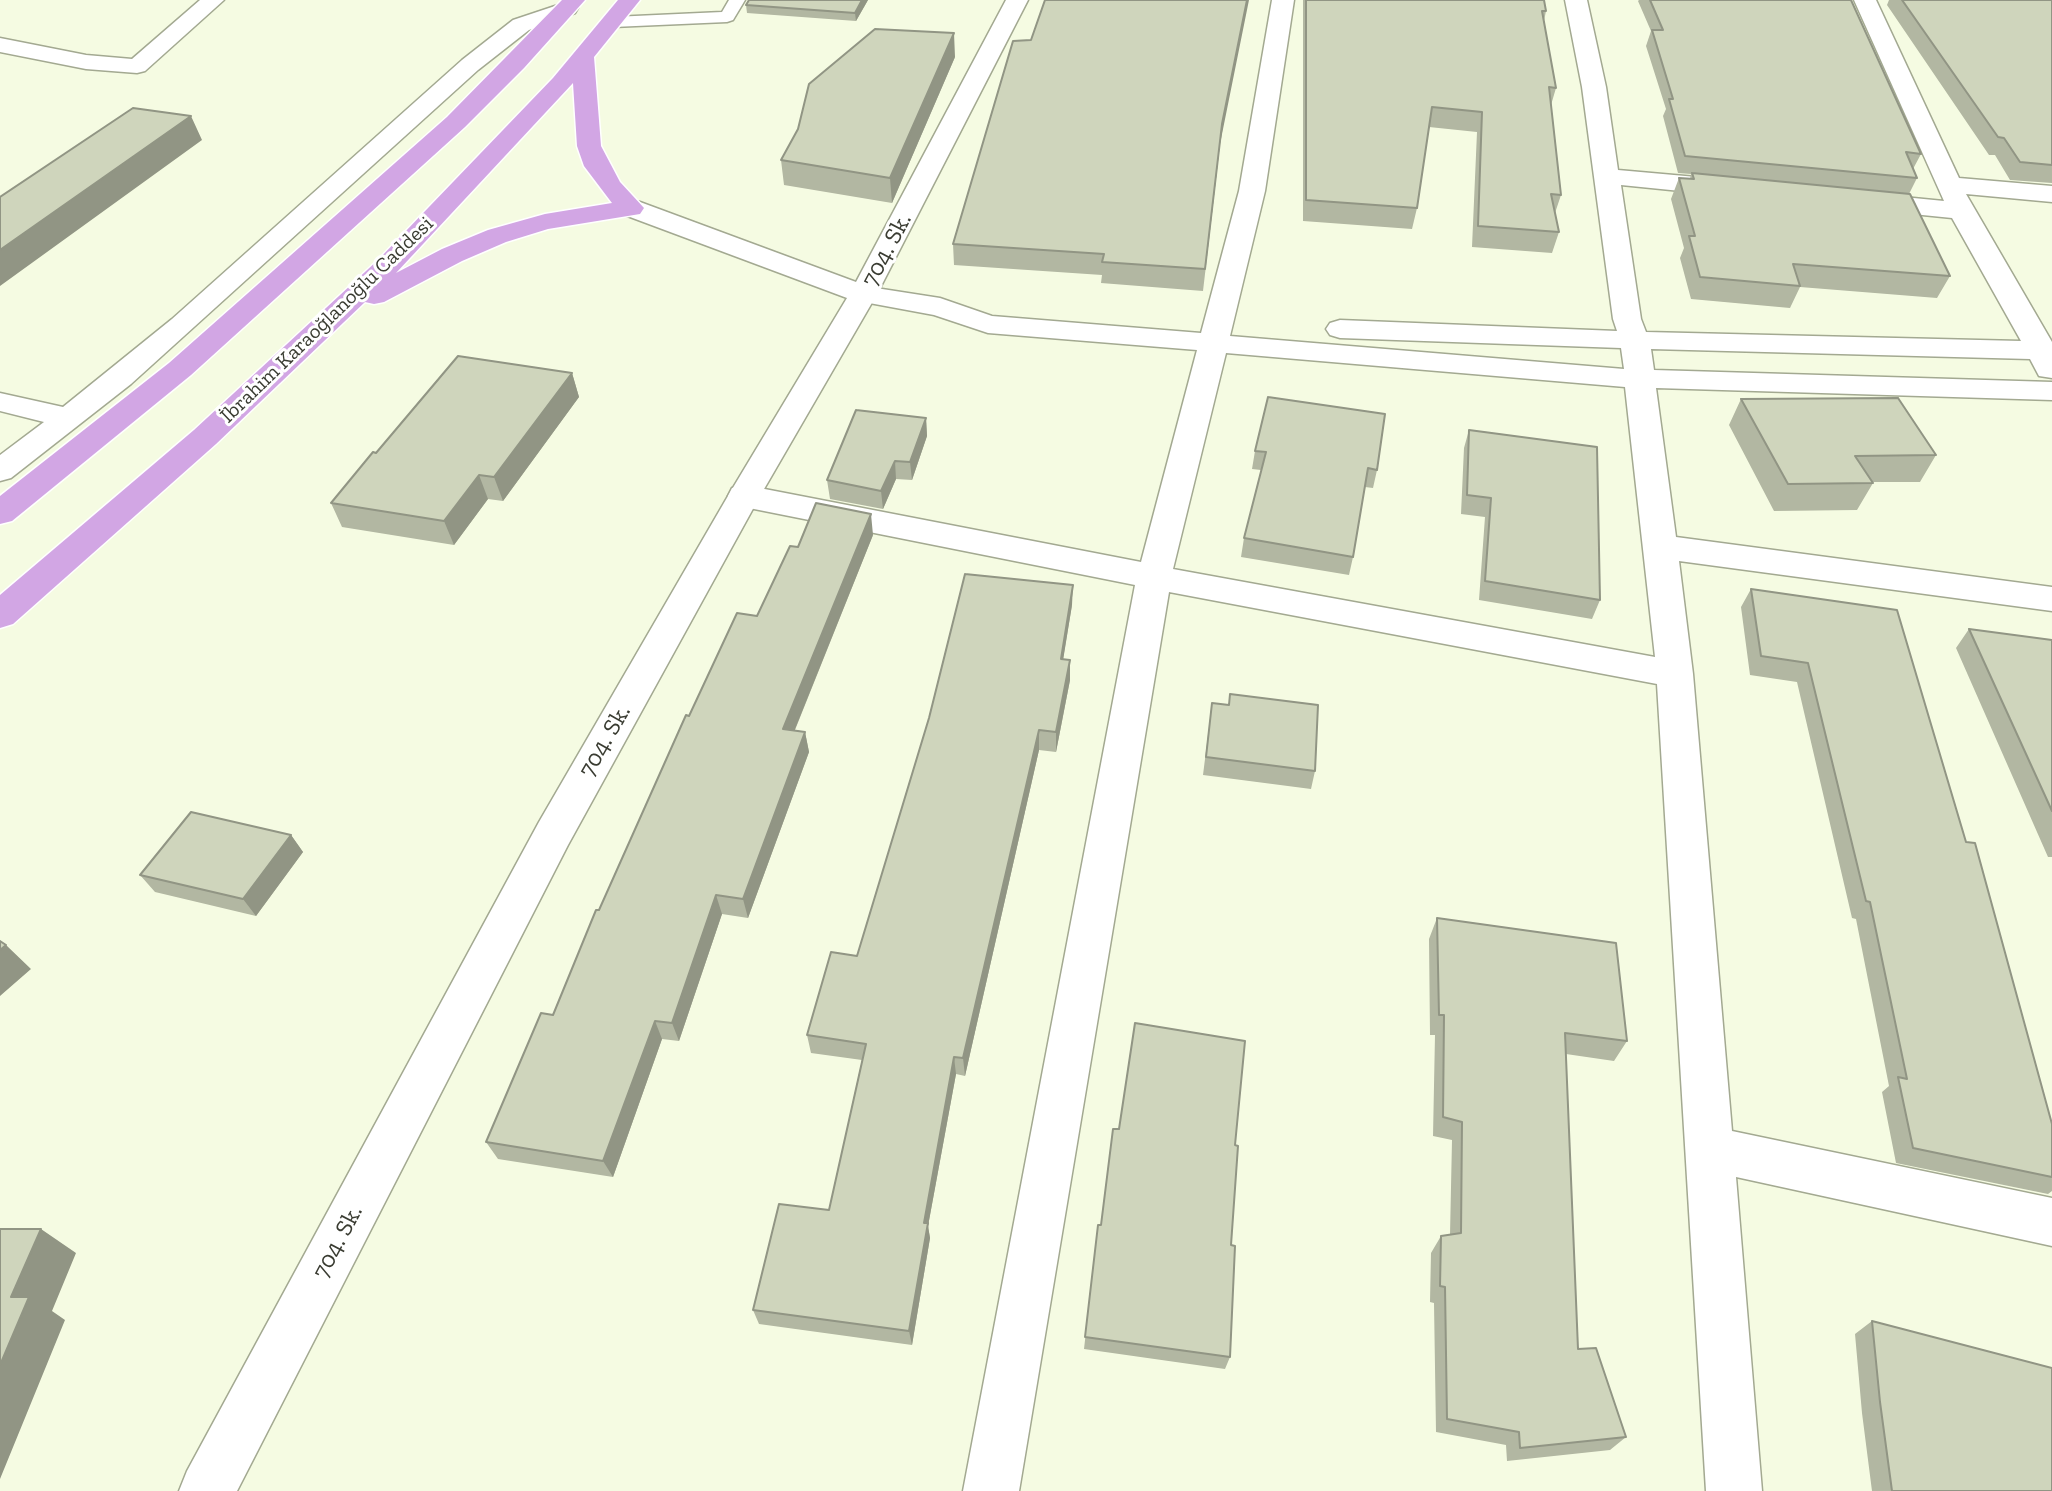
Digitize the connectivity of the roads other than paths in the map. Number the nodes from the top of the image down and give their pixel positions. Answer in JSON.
{"nodes":[{"id":1,"x":213,"y":0,"type":"edge"},
{"id":2,"x":737,"y":0,"type":"edge"},
{"id":3,"x":1017,"y":0,"type":"edge"},
{"id":4,"x":1283,"y":0,"type":"edge"},
{"id":5,"x":1576,"y":0,"type":"edge"},
{"id":6,"x":1866,"y":0,"type":"edge"},
{"id":7,"x":570,"y":4,"type":"edge"},
{"id":8,"x":621,"y":11,"type":"edge"},
{"id":9,"x":0,"y":45,"type":"edge"},
{"id":10,"x":583,"y":57,"type":"junction"},
{"id":11,"x":1606,"y":176,"type":"junction"},
{"id":12,"x":1949,"y":185,"type":"junction"},
{"id":13,"x":1756,"y":191,"type":"edge"},
{"id":14,"x":2052,"y":194,"type":"edge"},
{"id":15,"x":1839,"y":199,"type":"edge"},
{"id":16,"x":631,"y":208,"type":"junction"},
{"id":17,"x":1962,"y":211,"type":"junction"},
{"id":18,"x":863,"y":294,"type":"junction"},
{"id":19,"x":334,"y":316,"type":"junction"},
{"id":20,"x":1216,"y":333,"type":"junction"},
{"id":21,"x":1635,"y":340,"type":"junction"},
{"id":22,"x":2048,"y":359,"type":"edge"},
{"id":23,"x":1640,"y":379,"type":"junction"},
{"id":24,"x":2052,"y":391,"type":"edge"},
{"id":25,"x":0,"y":402,"type":"edge"},
{"id":26,"x":68,"y":418,"type":"junction"},
{"id":27,"x":0,"y":471,"type":"edge"},
{"id":28,"x":744,"y":496,"type":"junction"},
{"id":29,"x":0,"y":513,"type":"edge"},
{"id":30,"x":1661,"y":547,"type":"junction"},
{"id":31,"x":1154,"y":577,"type":"junction"},
{"id":32,"x":2052,"y":598,"type":"edge"},
{"id":33,"x":0,"y":615,"type":"edge"},
{"id":34,"x":1675,"y":674,"type":"junction"},
{"id":35,"x":1710,"y":1149,"type":"junction"},
{"id":36,"x":2052,"y":1222,"type":"edge"},
{"id":37,"x":207,"y":1491,"type":"edge"},
{"id":38,"x":991,"y":1491,"type":"edge"},
{"id":39,"x":1734,"y":1491,"type":"edge"}],
"edges":[{"from":1,"to":9,"type":"street"},
{"from":2,"to":8,"type":"lane"},
{"from":3,"to":18,"type":"street","name":"704. Sk."},
{"from":4,"to":20,"type":"street"},
{"from":5,"to":11,"type":"street"},
{"from":6,"to":12,"type":"street"},
{"from":7,"to":26,"type":"street"},
{"from":7,"to":29,"type":"highway"},
{"from":8,"to":10,"type":"highway","name":"İbrahim Karaoğlanoğlu Caddesi"},
{"from":10,"to":16,"type":"highway"},
{"from":10,"to":19,"type":"highway","name":"İbrahim Karaoğlanoğlu Caddesi"},
{"from":11,"to":13,"type":"street"},
{"from":11,"to":21,"type":"street"},
{"from":12,"to":14,"type":"street"},
{"from":12,"to":17,"type":"street"},
{"from":15,"to":17,"type":"street"},
{"from":16,"to":18,"type":"street"},
{"from":16,"to":19,"type":"highway"},
{"from":17,"to":22,"type":"street"},
{"from":18,"to":20,"type":"street"},
{"from":18,"to":28,"type":"street","name":"704. Sk."},
{"from":19,"to":33,"type":"highway","name":"İbrahim Karaoğlanoğlu Caddesi"},
{"from":20,"to":21,"type":"street"},
{"from":20,"to":23,"type":"street"},
{"from":20,"to":31,"type":"street"},
{"from":21,"to":22,"type":"street"},
{"from":21,"to":23,"type":"street"},
{"from":23,"to":24,"type":"street"},
{"from":23,"to":30,"type":"street"},
{"from":25,"to":26,"type":"street"},
{"from":26,"to":27,"type":"street"},
{"from":28,"to":31,"type":"street"},
{"from":28,"to":37,"type":"street","name":"704. Sk."},
{"from":30,"to":32,"type":"street"},
{"from":30,"to":34,"type":"street"},
{"from":31,"to":34,"type":"street"},
{"from":31,"to":38,"type":"street"},
{"from":34,"to":35,"type":"street"},
{"from":35,"to":36,"type":"street"},
{"from":35,"to":39,"type":"street"}]}
